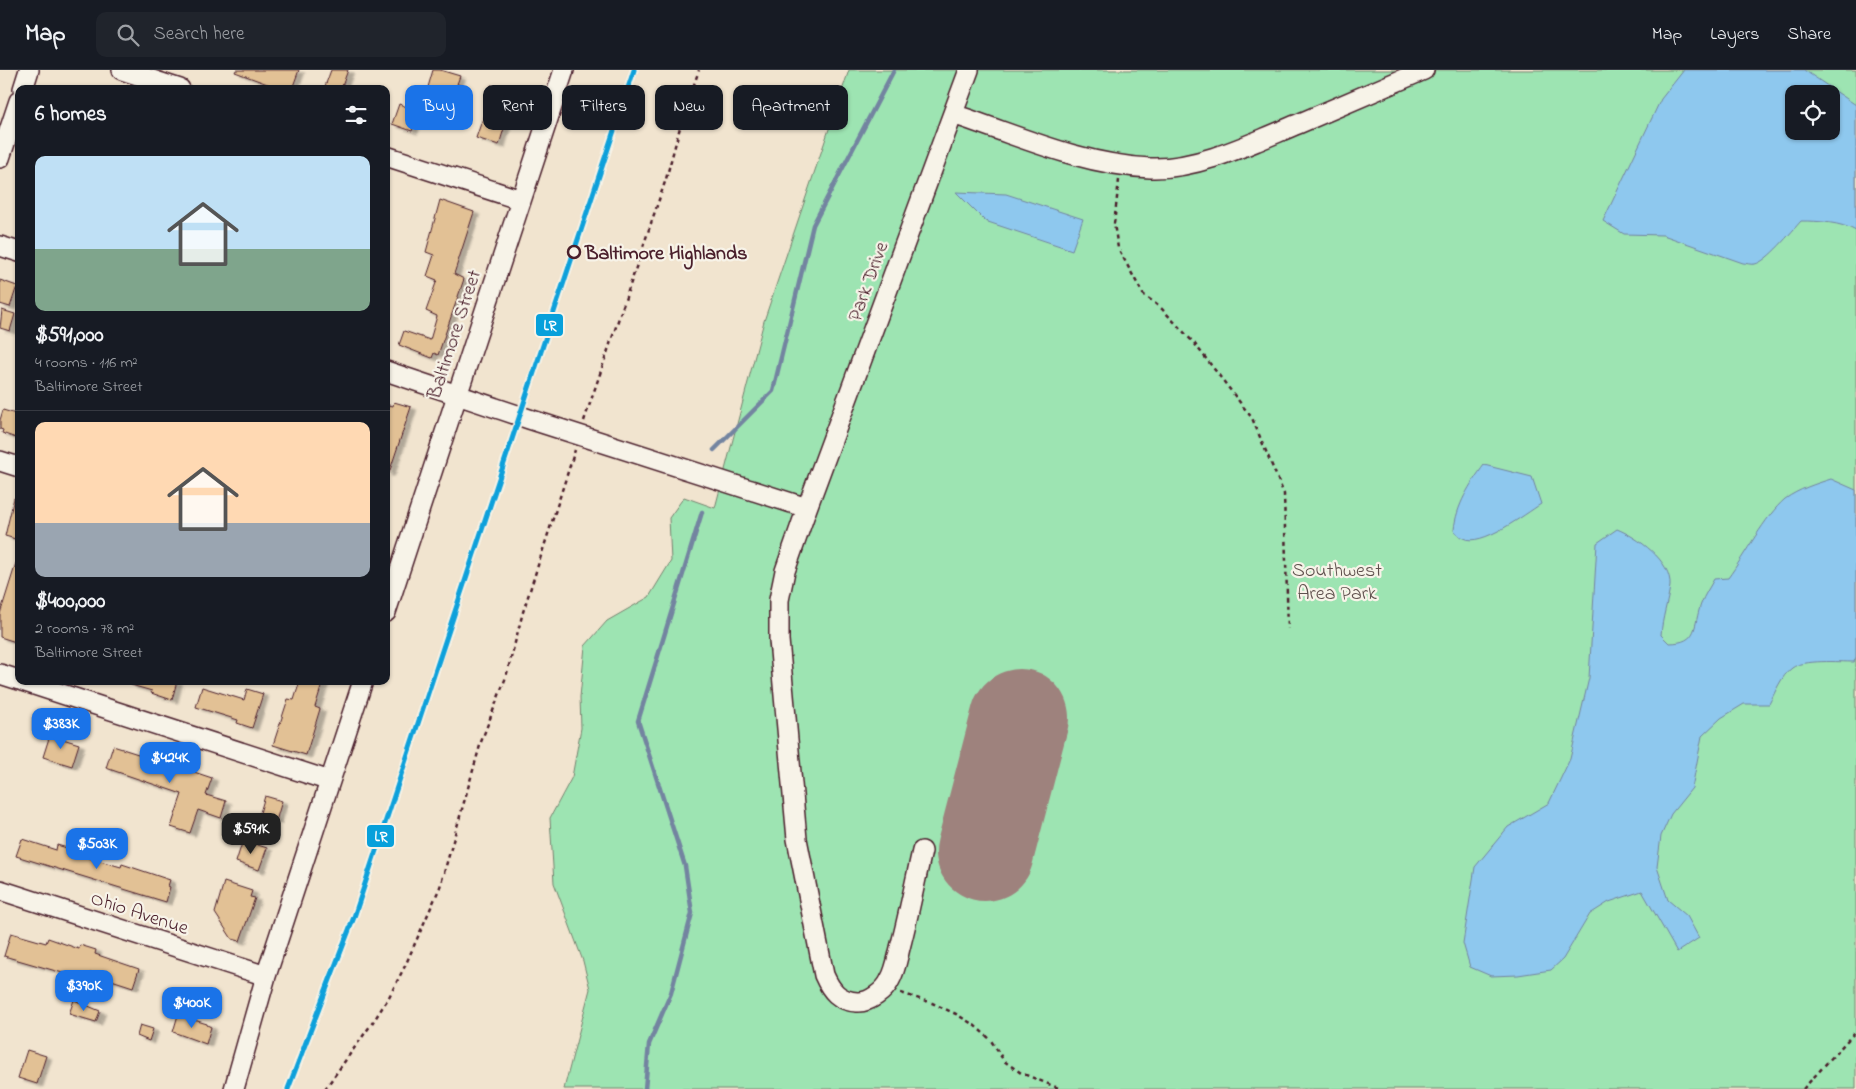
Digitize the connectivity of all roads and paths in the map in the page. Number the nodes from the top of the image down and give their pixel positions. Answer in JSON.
{"nodes":[{"id":1,"x":29,"y":70,"type":"edge"},
{"id":2,"x":122,"y":70,"type":"edge"},
{"id":3,"x":564,"y":70,"type":"edge"},
{"id":4,"x":699,"y":70,"type":"edge"},
{"id":5,"x":969,"y":70,"type":"edge"},
{"id":6,"x":1424,"y":70,"type":"edge"},
{"id":7,"x":24,"y":85,"type":"edge"},
{"id":8,"x":168,"y":85,"type":"edge"},
{"id":9,"x":15,"y":113,"type":"edge"},
{"id":10,"x":953,"y":114,"type":"junction"},
{"id":11,"x":390,"y":157,"type":"edge"},
{"id":12,"x":0,"y":158,"type":"edge"},
{"id":13,"x":1121,"y":164,"type":"junction"},
{"id":14,"x":520,"y":200,"type":"junction"},
{"id":15,"x":0,"y":246,"type":"edge"},
{"id":16,"x":15,"y":251,"type":"edge"},
{"id":17,"x":390,"y":372,"type":"edge"},
{"id":18,"x":458,"y":394,"type":"junction"},
{"id":19,"x":580,"y":435,"type":"junction"},
{"id":20,"x":0,"y":461,"type":"edge"},
{"id":21,"x":15,"y":466,"type":"edge"},
{"id":22,"x":807,"y":508,"type":"junction"},
{"id":23,"x":390,"y":587,"type":"edge"},
{"id":24,"x":1288,"y":629,"type":"dead end"},
{"id":25,"x":0,"y":674,"type":"edge"},
{"id":26,"x":15,"y":679,"type":"edge"},
{"id":27,"x":34,"y":685,"type":"edge"},
{"id":28,"x":362,"y":685,"type":"edge"},
{"id":29,"x":330,"y":781,"type":"junction"},
{"id":30,"x":922,"y":851,"type":"dead end"},
{"id":31,"x":0,"y":890,"type":"edge"},
{"id":32,"x":266,"y":976,"type":"junction"},
{"id":33,"x":884,"y":988,"type":"junction"},
{"id":34,"x":1856,"y":1031,"type":"edge"},
{"id":35,"x":234,"y":1089,"type":"edge"},
{"id":36,"x":325,"y":1089,"type":"edge"},
{"id":37,"x":1061,"y":1089,"type":"edge"},
{"id":38,"x":1803,"y":1089,"type":"edge"}],
"edges":[{"from":1,"to":7,"type":"street"},
{"from":2,"to":8,"type":"street"},
{"from":3,"to":14,"type":"street","name":"Baltimore Street"},
{"from":4,"to":19,"type":"path"},
{"from":5,"to":10,"type":"street","name":"Park Drive"},
{"from":6,"to":13,"type":"street"},
{"from":9,"to":12,"type":"street"},
{"from":10,"to":13,"type":"street"},
{"from":10,"to":22,"type":"street","name":"Park Drive"},
{"from":11,"to":14,"type":"street"},
{"from":13,"to":24,"type":"path"},
{"from":14,"to":18,"type":"street","name":"Baltimore Street"},
{"from":15,"to":16,"type":"street"},
{"from":17,"to":18,"type":"street"},
{"from":18,"to":19,"type":"street"},
{"from":18,"to":23,"type":"street","name":"Baltimore Street"},
{"from":19,"to":22,"type":"street"},
{"from":19,"to":36,"type":"path"},
{"from":20,"to":21,"type":"street"},
{"from":22,"to":33,"type":"street","name":"Park Drive"},
{"from":25,"to":26,"type":"street"},
{"from":27,"to":29,"type":"street"},
{"from":28,"to":29,"type":"street"},
{"from":29,"to":32,"type":"street"},
{"from":30,"to":33,"type":"street"},
{"from":31,"to":32,"type":"street","name":"Ohio Avenue"},
{"from":32,"to":35,"type":"street"},
{"from":33,"to":37,"type":"path"},
{"from":34,"to":38,"type":"path"}]}
